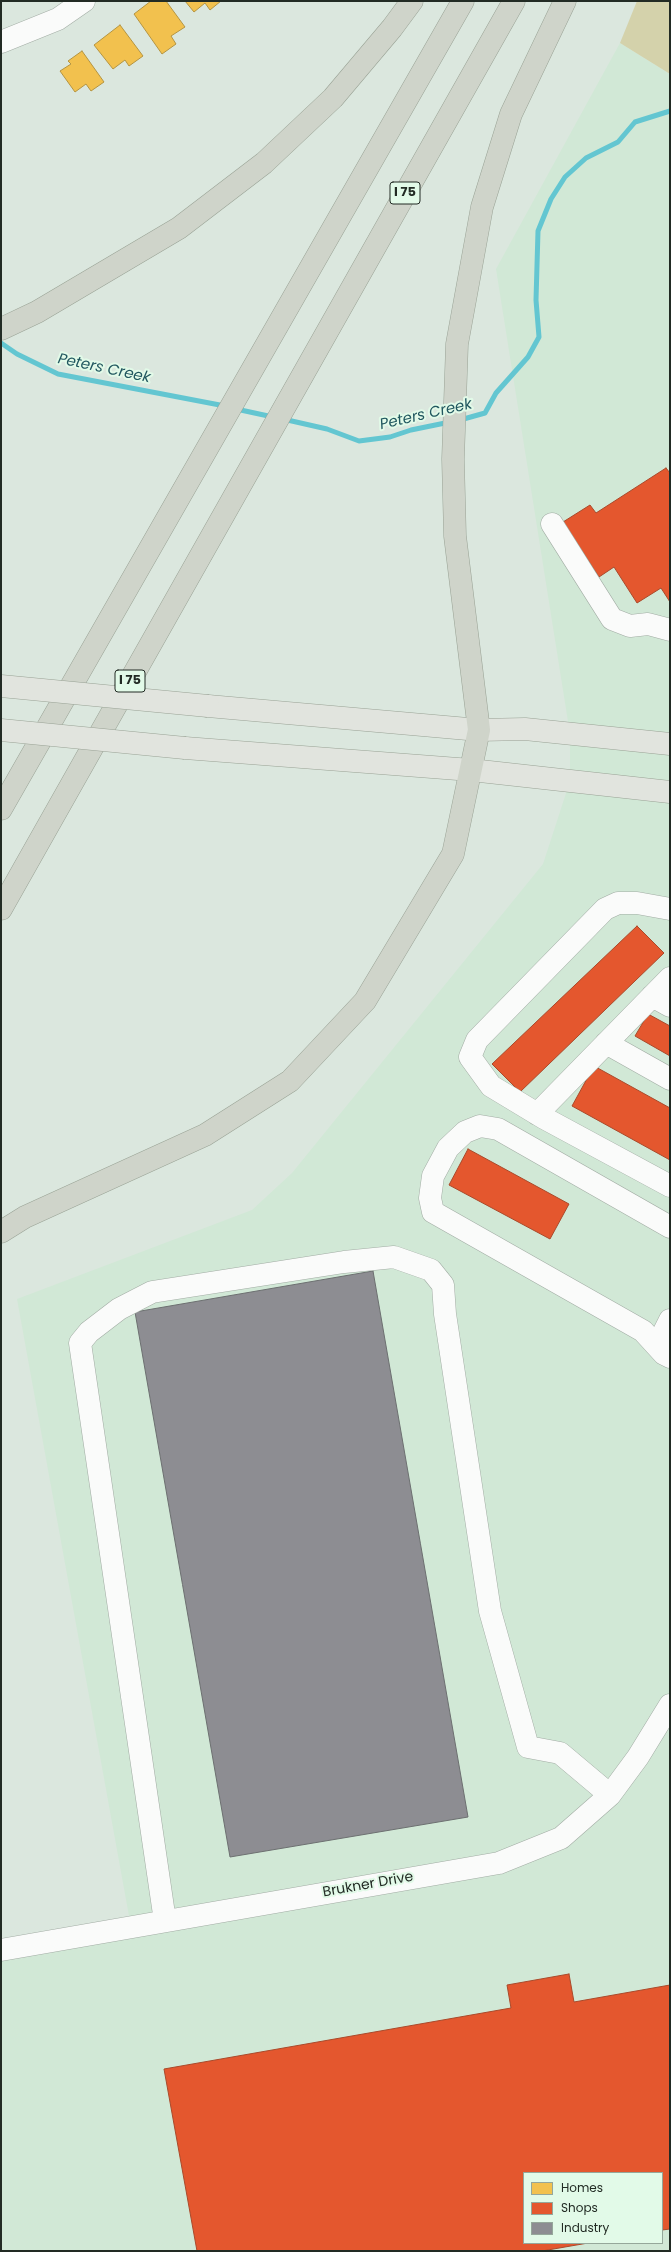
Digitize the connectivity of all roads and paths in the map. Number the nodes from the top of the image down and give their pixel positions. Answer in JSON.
{"nodes":[{"id":1,"x":84,"y":1,"type":"edge"},
{"id":2,"x":412,"y":1,"type":"edge"},
{"id":3,"x":463,"y":1,"type":"edge"},
{"id":4,"x":514,"y":1,"type":"edge"},
{"id":5,"x":565,"y":1,"type":"edge"},
{"id":6,"x":1,"y":42,"type":"edge"},
{"id":7,"x":1,"y":329,"type":"edge"},
{"id":8,"x":552,"y":524,"type":"dead end"},
{"id":9,"x":670,"y":630,"type":"edge"},
{"id":10,"x":1,"y":686,"type":"edge"},
{"id":11,"x":1,"y":730,"type":"edge"},
{"id":12,"x":479,"y":730,"type":"junction"},
{"id":13,"x":670,"y":744,"type":"edge"},
{"id":14,"x":471,"y":770,"type":"junction"},
{"id":15,"x":670,"y":792,"type":"edge"},
{"id":16,"x":1,"y":808,"type":"edge"},
{"id":17,"x":1,"y":909,"type":"edge"},
{"id":18,"x":670,"y":909,"type":"edge"},
{"id":19,"x":670,"y":978,"type":"edge"},
{"id":20,"x":661,"y":1001,"type":"edge"},
{"id":21,"x":606,"y":1043,"type":"junction"},
{"id":22,"x":670,"y":1079,"type":"edge"},
{"id":23,"x":537,"y":1114,"type":"junction"},
{"id":24,"x":670,"y":1186,"type":"edge"},
{"id":25,"x":670,"y":1228,"type":"edge"},
{"id":26,"x":1,"y":1232,"type":"edge"},
{"id":27,"x":670,"y":1320,"type":"edge"},
{"id":28,"x":664,"y":1352,"type":"edge"},
{"id":29,"x":669,"y":1707,"type":"edge"},
{"id":30,"x":610,"y":1796,"type":"junction"},
{"id":31,"x":165,"y":1921,"type":"junction"},
{"id":32,"x":1,"y":1950,"type":"edge"}],
"edges":[{"from":1,"to":6,"type":"street"},
{"from":2,"to":7,"type":"highway"},
{"from":3,"to":16,"type":"highway"},
{"from":4,"to":17,"type":"highway","number":"I 75"},
{"from":5,"to":12,"type":"highway"},
{"from":8,"to":9,"type":"street"},
{"from":10,"to":12,"type":"main road","bridge":true},
{"from":11,"to":14,"type":"main road","bridge":true},
{"from":12,"to":13,"type":"main road"},
{"from":12,"to":14,"type":"highway"},
{"from":14,"to":15,"type":"main road"},
{"from":14,"to":26,"type":"highway"},
{"from":18,"to":23,"type":"street"},
{"from":19,"to":20,"type":"street"},
{"from":20,"to":21,"type":"street"},
{"from":21,"to":22,"type":"street"},
{"from":21,"to":23,"type":"street"},
{"from":23,"to":24,"type":"street"},
{"from":25,"to":28,"type":"street"},
{"from":27,"to":28,"type":"street"},
{"from":29,"to":30,"type":"street","name":"Brukner Drive"},
{"from":30,"to":31,"type":"street","name":"Brukner Drive"},
{"from":30,"to":31,"type":"street"},
{"from":31,"to":32,"type":"street","name":"Brukner Drive"}]}
